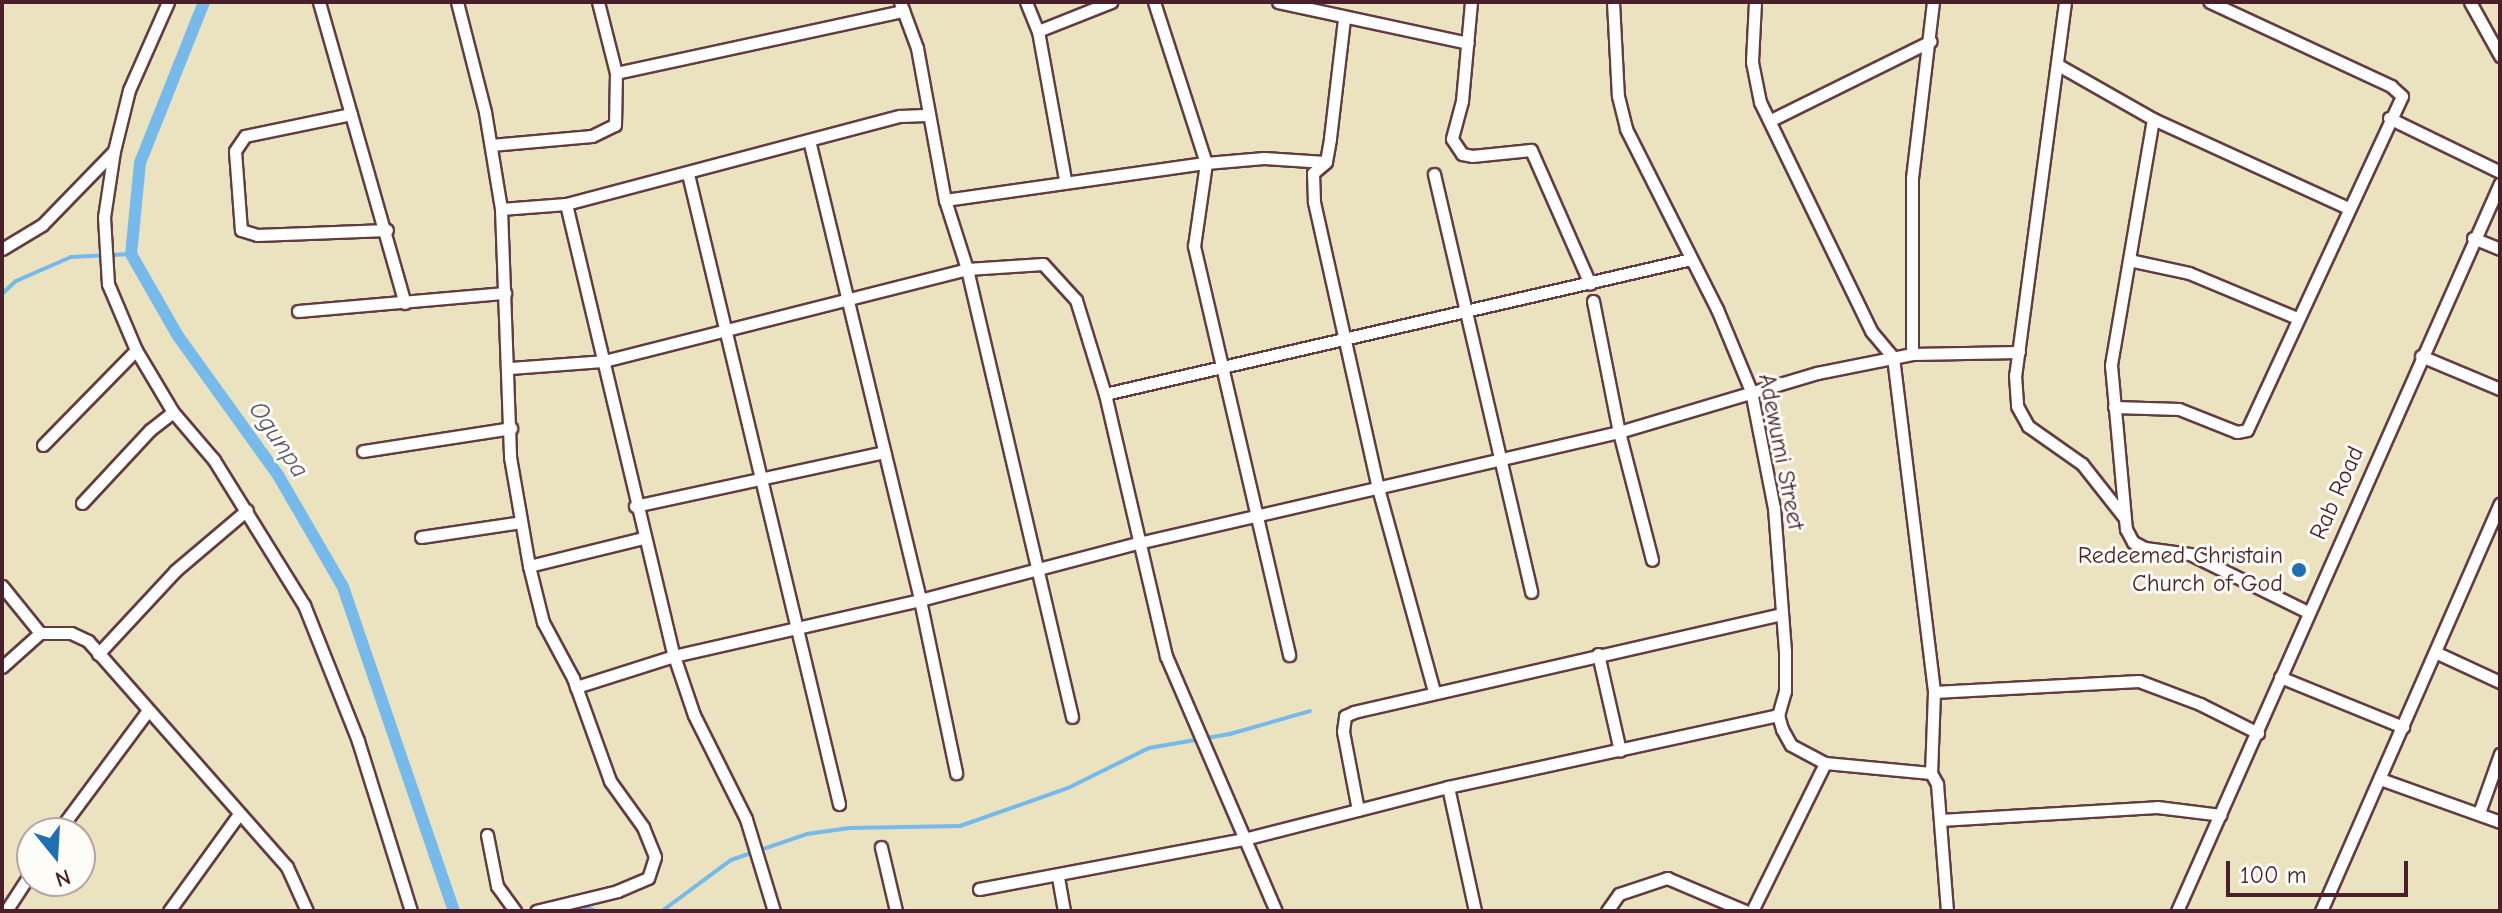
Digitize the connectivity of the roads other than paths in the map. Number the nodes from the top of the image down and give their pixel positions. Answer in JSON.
{"nodes":[{"id":1,"x":168,"y":2,"type":"edge"},
{"id":2,"x":319,"y":2,"type":"edge"},
{"id":3,"x":457,"y":2,"type":"edge"},
{"id":4,"x":598,"y":2,"type":"edge"},
{"id":5,"x":1026,"y":2,"type":"edge"},
{"id":6,"x":1111,"y":2,"type":"edge"},
{"id":7,"x":1154,"y":2,"type":"edge"},
{"id":8,"x":1278,"y":2,"type":"edge"},
{"id":9,"x":1471,"y":2,"type":"edge"},
{"id":10,"x":1613,"y":2,"type":"edge"},
{"id":11,"x":1755,"y":2,"type":"edge"},
{"id":12,"x":1933,"y":2,"type":"edge"},
{"id":13,"x":2065,"y":2,"type":"edge"},
{"id":14,"x":2210,"y":2,"type":"edge"},
{"id":15,"x":2470,"y":2,"type":"edge"},
{"id":16,"x":902,"y":7,"type":"edge"},
{"id":17,"x":1344,"y":19,"type":"junction"},
{"id":18,"x":1038,"y":31,"type":"junction"},
{"id":19,"x":1931,"y":41,"type":"junction"},
{"id":20,"x":1468,"y":43,"type":"junction"},
{"id":21,"x":2500,"y":56,"type":"edge"},
{"id":22,"x":2058,"y":65,"type":"junction"},
{"id":23,"x":616,"y":73,"type":"junction"},
{"id":24,"x":351,"y":114,"type":"junction"},
{"id":25,"x":926,"y":115,"type":"junction"},
{"id":26,"x":2389,"y":118,"type":"junction"},
{"id":27,"x":2153,"y":119,"type":"junction"},
{"id":28,"x":1771,"y":120,"type":"junction"},
{"id":29,"x":809,"y":140,"type":"junction"},
{"id":30,"x":491,"y":145,"type":"junction"},
{"id":31,"x":114,"y":151,"type":"junction"},
{"id":32,"x":1326,"y":162,"type":"junction"},
{"id":33,"x":1206,"y":163,"type":"junction"},
{"id":34,"x":2500,"y":172,"type":"edge"},
{"id":35,"x":688,"y":174,"type":"junction"},
{"id":36,"x":1434,"y":174,"type":"dead end"},
{"id":37,"x":1065,"y":180,"type":"junction"},
{"id":38,"x":2500,"y":183,"type":"edge"},
{"id":39,"x":945,"y":200,"type":"junction"},
{"id":40,"x":566,"y":204,"type":"junction"},
{"id":41,"x":2346,"y":207,"type":"junction"},
{"id":42,"x":501,"y":209,"type":"junction"},
{"id":43,"x":387,"y":230,"type":"junction"},
{"id":44,"x":2473,"y":238,"type":"junction"},
{"id":45,"x":2,"y":249,"type":"edge"},
{"id":46,"x":2500,"y":249,"type":"edge"},
{"id":47,"x":1691,"y":259,"type":"junction"},
{"id":48,"x":2129,"y":260,"type":"junction"},
{"id":49,"x":967,"y":269,"type":"junction"},
{"id":50,"x":1590,"y":284,"type":"junction"},
{"id":51,"x":505,"y":293,"type":"junction"},
{"id":52,"x":845,"y":299,"type":"junction"},
{"id":53,"x":1593,"y":301,"type":"dead end"},
{"id":54,"x":405,"y":303,"type":"junction"},
{"id":55,"x":1464,"y":309,"type":"junction"},
{"id":56,"x":298,"y":311,"type":"dead end"},
{"id":57,"x":2297,"y":318,"type":"junction"},
{"id":58,"x":721,"y":329,"type":"junction"},
{"id":59,"x":1345,"y":336,"type":"junction"},
{"id":60,"x":136,"y":350,"type":"junction"},
{"id":61,"x":2019,"y":352,"type":"junction"},
{"id":62,"x":1912,"y":354,"type":"junction"},
{"id":63,"x":2421,"y":356,"type":"junction"},
{"id":64,"x":1893,"y":357,"type":"junction"},
{"id":65,"x":604,"y":361,"type":"junction"},
{"id":66,"x":509,"y":368,"type":"junction"},
{"id":67,"x":1225,"y":370,"type":"junction"},
{"id":68,"x":2500,"y":389,"type":"edge"},
{"id":69,"x":1751,"y":391,"type":"junction"},
{"id":70,"x":1105,"y":394,"type":"junction"},
{"id":71,"x":2114,"y":407,"type":"junction"},
{"id":72,"x":173,"y":412,"type":"junction"},
{"id":73,"x":511,"y":428,"type":"junction"},
{"id":74,"x":1619,"y":432,"type":"junction"},
{"id":75,"x":43,"y":445,"type":"dead end"},
{"id":76,"x":363,"y":451,"type":"dead end"},
{"id":77,"x":884,"y":452,"type":"junction"},
{"id":78,"x":1500,"y":461,"type":"junction"},
{"id":79,"x":761,"y":477,"type":"junction"},
{"id":80,"x":1378,"y":488,"type":"junction"},
{"id":81,"x":82,"y":503,"type":"dead end"},
{"id":82,"x":2500,"y":504,"type":"edge"},
{"id":83,"x":635,"y":506,"type":"junction"},
{"id":84,"x":247,"y":510,"type":"junction"},
{"id":85,"x":1253,"y":516,"type":"junction"},
{"id":86,"x":2123,"y":516,"type":"junction"},
{"id":87,"x":521,"y":522,"type":"junction"},
{"id":88,"x":421,"y":537,"type":"dead end"},
{"id":89,"x":643,"y":538,"type":"junction"},
{"id":90,"x":1138,"y":543,"type":"junction"},
{"id":91,"x":1652,"y":560,"type":"dead end"},
{"id":92,"x":529,"y":566,"type":"junction"},
{"id":93,"x":1038,"y":568,"type":"junction"},
{"id":94,"x":2,"y":586,"type":"edge"},
{"id":95,"x":1531,"y":592,"type":"dead end"},
{"id":96,"x":920,"y":600,"type":"junction"},
{"id":97,"x":2308,"y":612,"type":"junction"},
{"id":98,"x":1779,"y":615,"type":"junction"},
{"id":99,"x":799,"y":629,"type":"junction"},
{"id":100,"x":40,"y":633,"type":"junction"},
{"id":101,"x":2435,"y":652,"type":"junction"},
{"id":102,"x":98,"y":654,"type":"junction"},
{"id":103,"x":1598,"y":654,"type":"junction"},
{"id":104,"x":1289,"y":655,"type":"dead end"},
{"id":105,"x":674,"y":656,"type":"junction"},
{"id":106,"x":2,"y":667,"type":"edge"},
{"id":107,"x":2280,"y":677,"type":"junction"},
{"id":108,"x":2500,"y":682,"type":"edge"},
{"id":109,"x":576,"y":687,"type":"junction"},
{"id":110,"x":1434,"y":692,"type":"junction"},
{"id":111,"x":1934,"y":692,"type":"junction"},
{"id":112,"x":146,"y":713,"type":"junction"},
{"id":113,"x":1778,"y":715,"type":"junction"},
{"id":114,"x":1072,"y":717,"type":"dead end"},
{"id":115,"x":2403,"y":727,"type":"junction"},
{"id":116,"x":2258,"y":733,"type":"junction"},
{"id":117,"x":1620,"y":751,"type":"junction"},
{"id":118,"x":2500,"y":754,"type":"edge"},
{"id":119,"x":1825,"y":763,"type":"junction"},
{"id":120,"x":956,"y":773,"type":"dead end"},
{"id":121,"x":1931,"y":773,"type":"junction"},
{"id":122,"x":2383,"y":780,"type":"junction"},
{"id":123,"x":1448,"y":787,"type":"junction"},
{"id":124,"x":839,"y":804,"type":"dead end"},
{"id":125,"x":1358,"y":810,"type":"junction"},
{"id":126,"x":2479,"y":813,"type":"junction"},
{"id":127,"x":239,"y":814,"type":"junction"},
{"id":128,"x":2221,"y":815,"type":"junction"},
{"id":129,"x":69,"y":817,"type":"edge"},
{"id":130,"x":1940,"y":820,"type":"junction"},
{"id":131,"x":2500,"y":822,"type":"edge"},
{"id":132,"x":487,"y":835,"type":"dead end"},
{"id":133,"x":1244,"y":839,"type":"junction"},
{"id":134,"x":881,"y":847,"type":"dead end"},
{"id":135,"x":1058,"y":877,"type":"junction"},
{"id":136,"x":979,"y":889,"type":"dead end"},
{"id":137,"x":169,"y":911,"type":"edge"},
{"id":138,"x":307,"y":911,"type":"edge"},
{"id":139,"x":411,"y":911,"type":"edge"},
{"id":140,"x":515,"y":911,"type":"edge"},
{"id":141,"x":536,"y":911,"type":"edge"},
{"id":142,"x":774,"y":911,"type":"edge"},
{"id":143,"x":896,"y":911,"type":"edge"},
{"id":144,"x":1064,"y":911,"type":"edge"},
{"id":145,"x":1276,"y":911,"type":"edge"},
{"id":146,"x":1475,"y":911,"type":"edge"},
{"id":147,"x":1607,"y":911,"type":"edge"},
{"id":148,"x":1745,"y":911,"type":"edge"},
{"id":149,"x":1752,"y":911,"type":"edge"},
{"id":150,"x":1947,"y":911,"type":"edge"},
{"id":151,"x":2177,"y":911,"type":"edge"},
{"id":152,"x":2321,"y":911,"type":"edge"}],
"edges":[{"from":1,"to":31,"type":"street"},
{"from":2,"to":24,"type":"street"},
{"from":3,"to":30,"type":"street"},
{"from":4,"to":23,"type":"street"},
{"from":5,"to":18,"type":"street"},
{"from":6,"to":18,"type":"street"},
{"from":7,"to":33,"type":"street"},
{"from":8,"to":17,"type":"street"},
{"from":9,"to":20,"type":"street"},
{"from":10,"to":47,"type":"street","name":"Adewumi Street"},
{"from":11,"to":28,"type":"street"},
{"from":12,"to":19,"type":"street"},
{"from":13,"to":22,"type":"street"},
{"from":14,"to":26,"type":"street"},
{"from":15,"to":21,"type":"street"},
{"from":16,"to":23,"type":"street"},
{"from":16,"to":25,"type":"street"},
{"from":17,"to":20,"type":"street"},
{"from":17,"to":32,"type":"street"},
{"from":18,"to":37,"type":"street"},
{"from":19,"to":28,"type":"street"},
{"from":19,"to":62,"type":"street"},
{"from":20,"to":50,"type":"street"},
{"from":22,"to":27,"type":"street"},
{"from":22,"to":61,"type":"street"},
{"from":23,"to":30,"type":"street"},
{"from":24,"to":43,"type":"street"},
{"from":24,"to":43,"type":"street"},
{"from":25,"to":29,"type":"street"},
{"from":25,"to":39,"type":"street"},
{"from":26,"to":34,"type":"street"},
{"from":26,"to":41,"type":"street"},
{"from":27,"to":41,"type":"street"},
{"from":27,"to":48,"type":"street"},
{"from":28,"to":64,"type":"street"},
{"from":29,"to":35,"type":"street"},
{"from":29,"to":52,"type":"street"},
{"from":30,"to":42,"type":"street"},
{"from":31,"to":45,"type":"street"},
{"from":31,"to":60,"type":"street"},
{"from":32,"to":33,"type":"street"},
{"from":32,"to":59,"type":"street"},
{"from":33,"to":37,"type":"street"},
{"from":33,"to":67,"type":"street"},
{"from":35,"to":40,"type":"street"},
{"from":35,"to":58,"type":"street"},
{"from":36,"to":55,"type":"street"},
{"from":37,"to":39,"type":"street"},
{"from":38,"to":44,"type":"street","name":"Rab Road"},
{"from":39,"to":49,"type":"street"},
{"from":40,"to":42,"type":"street"},
{"from":40,"to":65,"type":"street"},
{"from":41,"to":57,"type":"street"},
{"from":42,"to":51,"type":"street"},
{"from":43,"to":54,"type":"street"},
{"from":44,"to":46,"type":"street"},
{"from":44,"to":63,"type":"street","name":"Rab Road"},
{"from":47,"to":50,"type":"street"},
{"from":47,"to":69,"type":"street","name":"Adewumi Street"},
{"from":48,"to":57,"type":"street"},
{"from":48,"to":71,"type":"street"},
{"from":49,"to":52,"type":"street"},
{"from":49,"to":70,"type":"street"},
{"from":49,"to":93,"type":"street"},
{"from":50,"to":55,"type":"street"},
{"from":51,"to":54,"type":"street"},
{"from":51,"to":66,"type":"street"},
{"from":52,"to":58,"type":"street"},
{"from":52,"to":77,"type":"street"},
{"from":53,"to":74,"type":"street"},
{"from":54,"to":56,"type":"street"},
{"from":55,"to":59,"type":"street"},
{"from":55,"to":78,"type":"street"},
{"from":57,"to":71,"type":"street"},
{"from":58,"to":65,"type":"street"},
{"from":58,"to":79,"type":"street"},
{"from":59,"to":67,"type":"street"},
{"from":59,"to":80,"type":"street"},
{"from":60,"to":72,"type":"street"},
{"from":60,"to":75,"type":"street"},
{"from":61,"to":62,"type":"street"},
{"from":61,"to":86,"type":"street"},
{"from":62,"to":64,"type":"street"},
{"from":63,"to":68,"type":"street"},
{"from":63,"to":97,"type":"street","name":"Rab Road"},
{"from":64,"to":69,"type":"street"},
{"from":64,"to":111,"type":"street"},
{"from":65,"to":66,"type":"street"},
{"from":65,"to":83,"type":"street"},
{"from":66,"to":73,"type":"street"},
{"from":67,"to":70,"type":"street"},
{"from":67,"to":85,"type":"street"},
{"from":69,"to":74,"type":"street"},
{"from":69,"to":98,"type":"street","name":"Adewumi Street"},
{"from":70,"to":90,"type":"street"},
{"from":71,"to":86,"type":"street"},
{"from":72,"to":81,"type":"street"},
{"from":72,"to":84,"type":"street"},
{"from":73,"to":76,"type":"street"},
{"from":73,"to":87,"type":"street"},
{"from":74,"to":78,"type":"street"},
{"from":74,"to":91,"type":"street"},
{"from":77,"to":79,"type":"street"},
{"from":77,"to":96,"type":"street"},
{"from":78,"to":80,"type":"street"},
{"from":78,"to":95,"type":"street"},
{"from":79,"to":83,"type":"street"},
{"from":79,"to":99,"type":"street"},
{"from":80,"to":85,"type":"street"},
{"from":80,"to":110,"type":"street"},
{"from":82,"to":101,"type":"street"},
{"from":83,"to":89,"type":"street"},
{"from":84,"to":102,"type":"street"},
{"from":84,"to":139,"type":"street"},
{"from":85,"to":90,"type":"street"},
{"from":85,"to":104,"type":"street"},
{"from":86,"to":97,"type":"street"},
{"from":87,"to":88,"type":"street"},
{"from":87,"to":92,"type":"street"},
{"from":89,"to":92,"type":"street"},
{"from":89,"to":105,"type":"street"},
{"from":90,"to":93,"type":"street"},
{"from":90,"to":133,"type":"street"},
{"from":92,"to":109,"type":"street"},
{"from":93,"to":96,"type":"street"},
{"from":93,"to":114,"type":"street"},
{"from":94,"to":100,"type":"street"},
{"from":96,"to":99,"type":"street"},
{"from":96,"to":120,"type":"street"},
{"from":97,"to":107,"type":"street","name":"Rab Road"},
{"from":98,"to":103,"type":"street"},
{"from":98,"to":113,"type":"street","name":"Adewumi Street"},
{"from":99,"to":105,"type":"street"},
{"from":99,"to":124,"type":"street"},
{"from":100,"to":102,"type":"street"},
{"from":100,"to":106,"type":"street"},
{"from":101,"to":108,"type":"street"},
{"from":101,"to":115,"type":"street"},
{"from":102,"to":112,"type":"street"},
{"from":103,"to":110,"type":"street"},
{"from":103,"to":117,"type":"street"},
{"from":105,"to":109,"type":"street"},
{"from":105,"to":142,"type":"street"},
{"from":107,"to":115,"type":"street"},
{"from":107,"to":116,"type":"street","name":"Rab Road"},
{"from":109,"to":141,"type":"street"},
{"from":110,"to":125,"type":"street"},
{"from":111,"to":116,"type":"street"},
{"from":111,"to":121,"type":"street"},
{"from":112,"to":127,"type":"street"},
{"from":112,"to":129,"type":"street"},
{"from":113,"to":117,"type":"street"},
{"from":113,"to":119,"type":"street"},
{"from":115,"to":122,"type":"street"},
{"from":116,"to":128,"type":"street","name":"Rab Road"},
{"from":117,"to":123,"type":"street"},
{"from":118,"to":126,"type":"street"},
{"from":119,"to":121,"type":"street"},
{"from":119,"to":149,"type":"street"},
{"from":121,"to":130,"type":"street"},
{"from":122,"to":126,"type":"street"},
{"from":122,"to":152,"type":"street"},
{"from":123,"to":125,"type":"street"},
{"from":123,"to":146,"type":"street"},
{"from":125,"to":133,"type":"street"},
{"from":126,"to":131,"type":"street"},
{"from":127,"to":137,"type":"street"},
{"from":127,"to":138,"type":"street"},
{"from":128,"to":130,"type":"street"},
{"from":128,"to":151,"type":"street","name":"Rab Road"},
{"from":130,"to":150,"type":"street"},
{"from":132,"to":140,"type":"street"},
{"from":133,"to":135,"type":"street"},
{"from":133,"to":145,"type":"street"},
{"from":134,"to":143,"type":"street"},
{"from":135,"to":136,"type":"street"},
{"from":135,"to":144,"type":"street"},
{"from":147,"to":148,"type":"street"}]}
